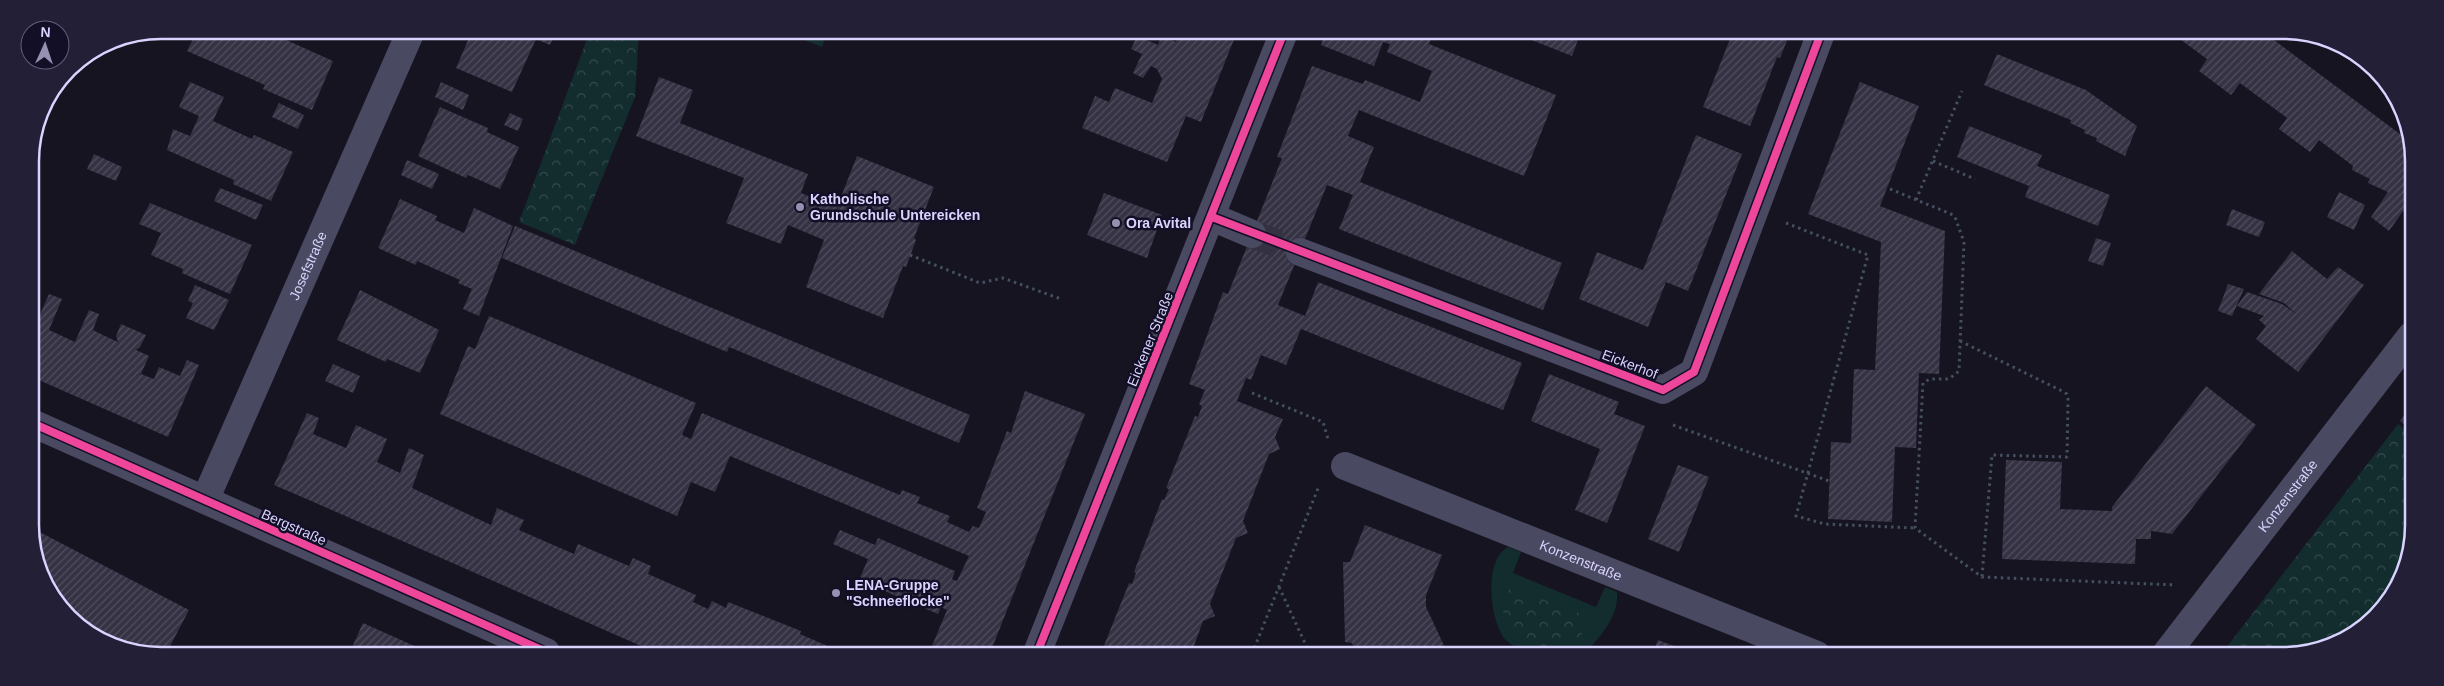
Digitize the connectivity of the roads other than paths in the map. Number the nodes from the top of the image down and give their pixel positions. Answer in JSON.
{"nodes":[{"id":1,"x":407,"y":39,"type":"edge"},
{"id":2,"x":1281,"y":39,"type":"edge"},
{"id":3,"x":1819,"y":39,"type":"edge"},
{"id":4,"x":1212,"y":217,"type":"junction"},
{"id":5,"x":1252,"y":234,"type":"tunnel mouth"},
{"id":6,"x":1300,"y":252,"type":"tunnel mouth"},
{"id":7,"x":2405,"y":344,"type":"edge"},
{"id":8,"x":39,"y":426,"type":"edge"},
{"id":9,"x":1339,"y":460,"type":"road end"},
{"id":10,"x":205,"y":500,"type":"junction"},
{"id":11,"x":535,"y":647,"type":"edge"},
{"id":12,"x":1039,"y":647,"type":"edge"},
{"id":13,"x":1797,"y":647,"type":"edge"},
{"id":14,"x":2172,"y":647,"type":"edge"}],
"edges":[{"from":1,"to":10,"type":"street","name":"Josefstraße"},
{"from":2,"to":4,"type":"street","name":"Eickener Straße"},
{"from":3,"to":6,"type":"street","name":"Eickerhof"},
{"from":4,"to":5,"type":"street"},
{"from":4,"to":12,"type":"street","name":"Eickener Straße"},
{"from":7,"to":14,"type":"street","name":"Konzenstraße"},
{"from":8,"to":10,"type":"street","name":"Bergstraße"},
{"from":9,"to":13,"type":"street","name":"Konzenstraße"},
{"from":10,"to":11,"type":"street","name":"Bergstraße"}]}
